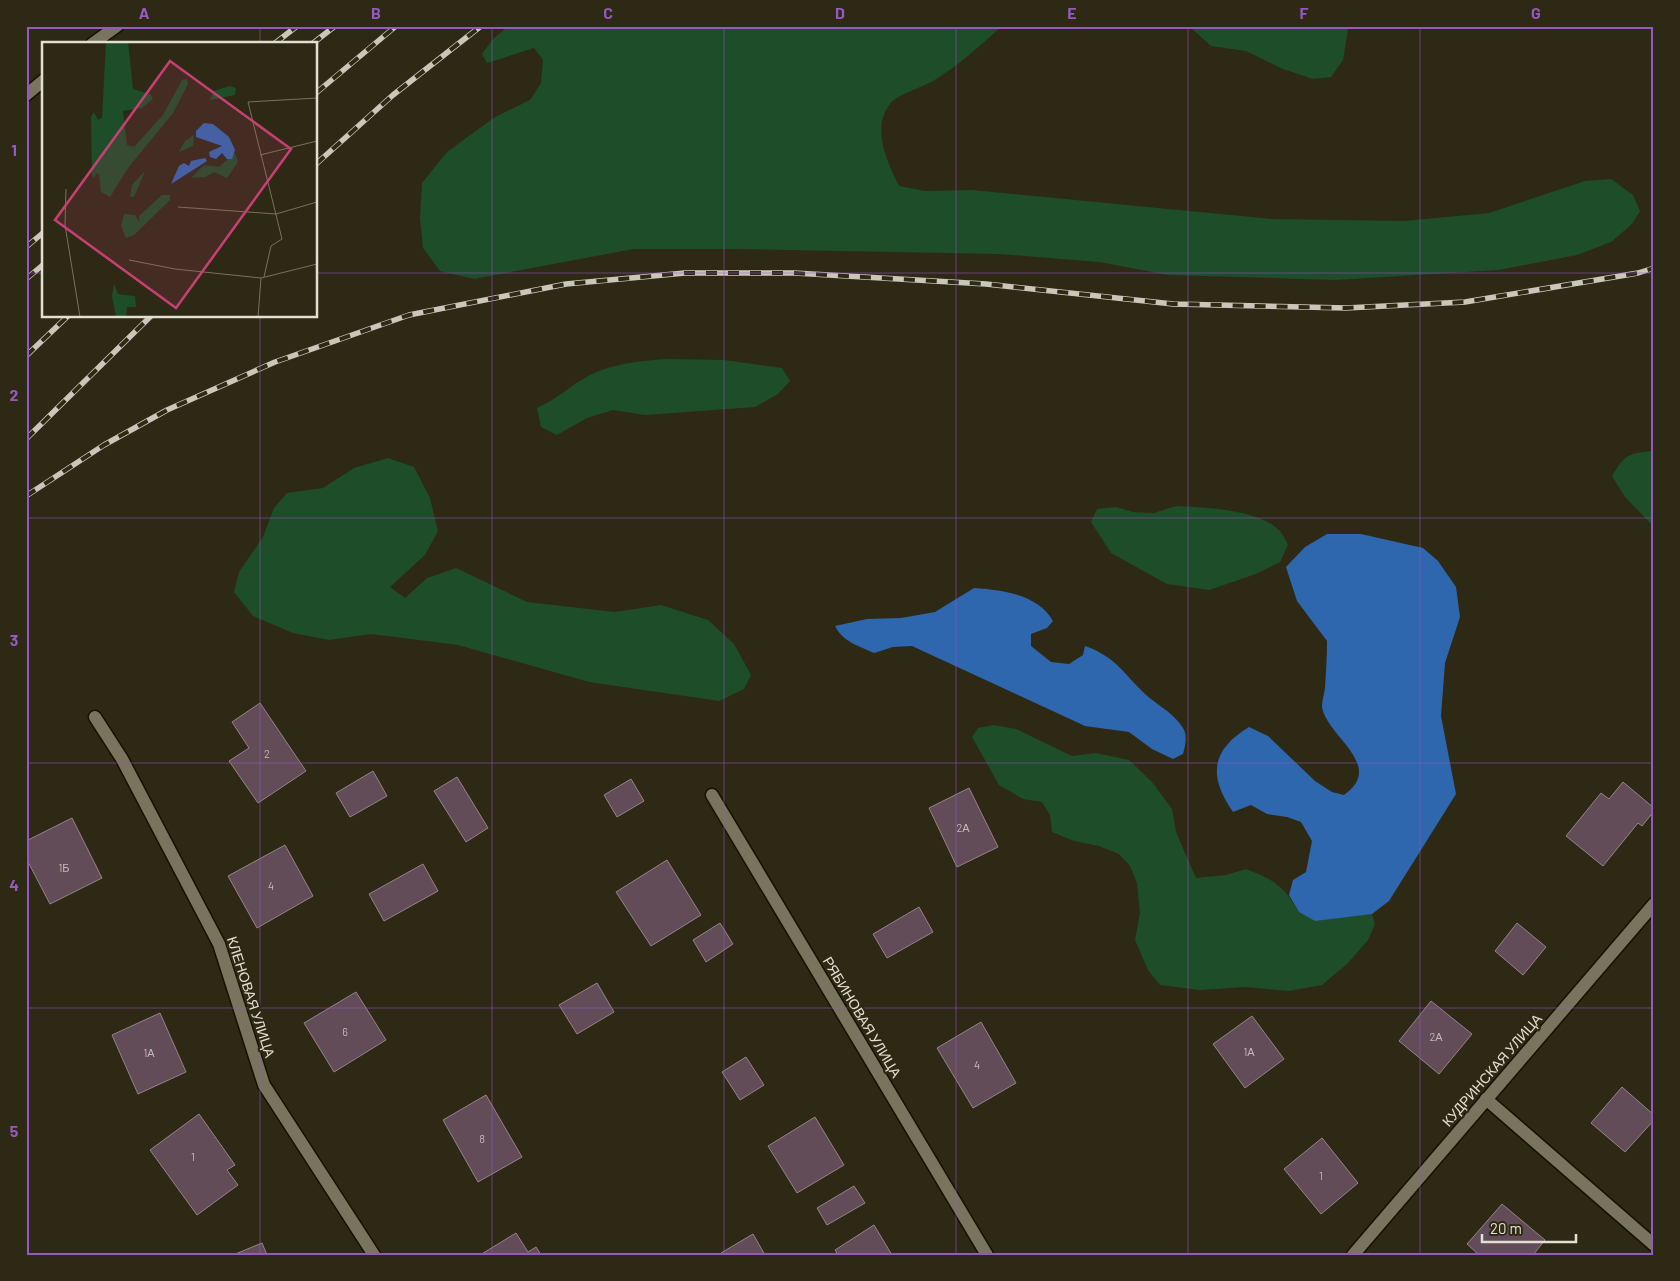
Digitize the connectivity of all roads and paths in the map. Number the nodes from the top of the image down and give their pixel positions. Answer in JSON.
{"nodes":[{"id":1,"x":117,"y":26,"type":"edge"},
{"id":2,"x":95,"y":42,"type":"edge"},
{"id":3,"x":42,"y":82,"type":"edge"},
{"id":4,"x":26,"y":95,"type":"edge"},
{"id":5,"x":95,"y":717,"type":"dead end"},
{"id":6,"x":712,"y":795,"type":"dead end"},
{"id":7,"x":1654,"y":904,"type":"edge"},
{"id":8,"x":1486,"y":1099,"type":"junction"},
{"id":9,"x":1654,"y":1244,"type":"edge"},
{"id":10,"x":374,"y":1255,"type":"edge"},
{"id":11,"x":987,"y":1255,"type":"edge"},
{"id":12,"x":1353,"y":1255,"type":"edge"}],
"edges":[{"from":1,"to":2,"type":"street"},
{"from":3,"to":4,"type":"street"},
{"from":5,"to":10,"type":"street","name":"КЛЕНОВАЯ УЛИЦА"},
{"from":6,"to":11,"type":"street","name":"РЯБИНОВАЯ УЛИЦА"},
{"from":7,"to":8,"type":"street","name":"КУДРИНСКАЯ УЛИЦА"},
{"from":8,"to":9,"type":"street"},
{"from":8,"to":12,"type":"street","name":"КУДРИНСКАЯ УЛИЦА"}]}
